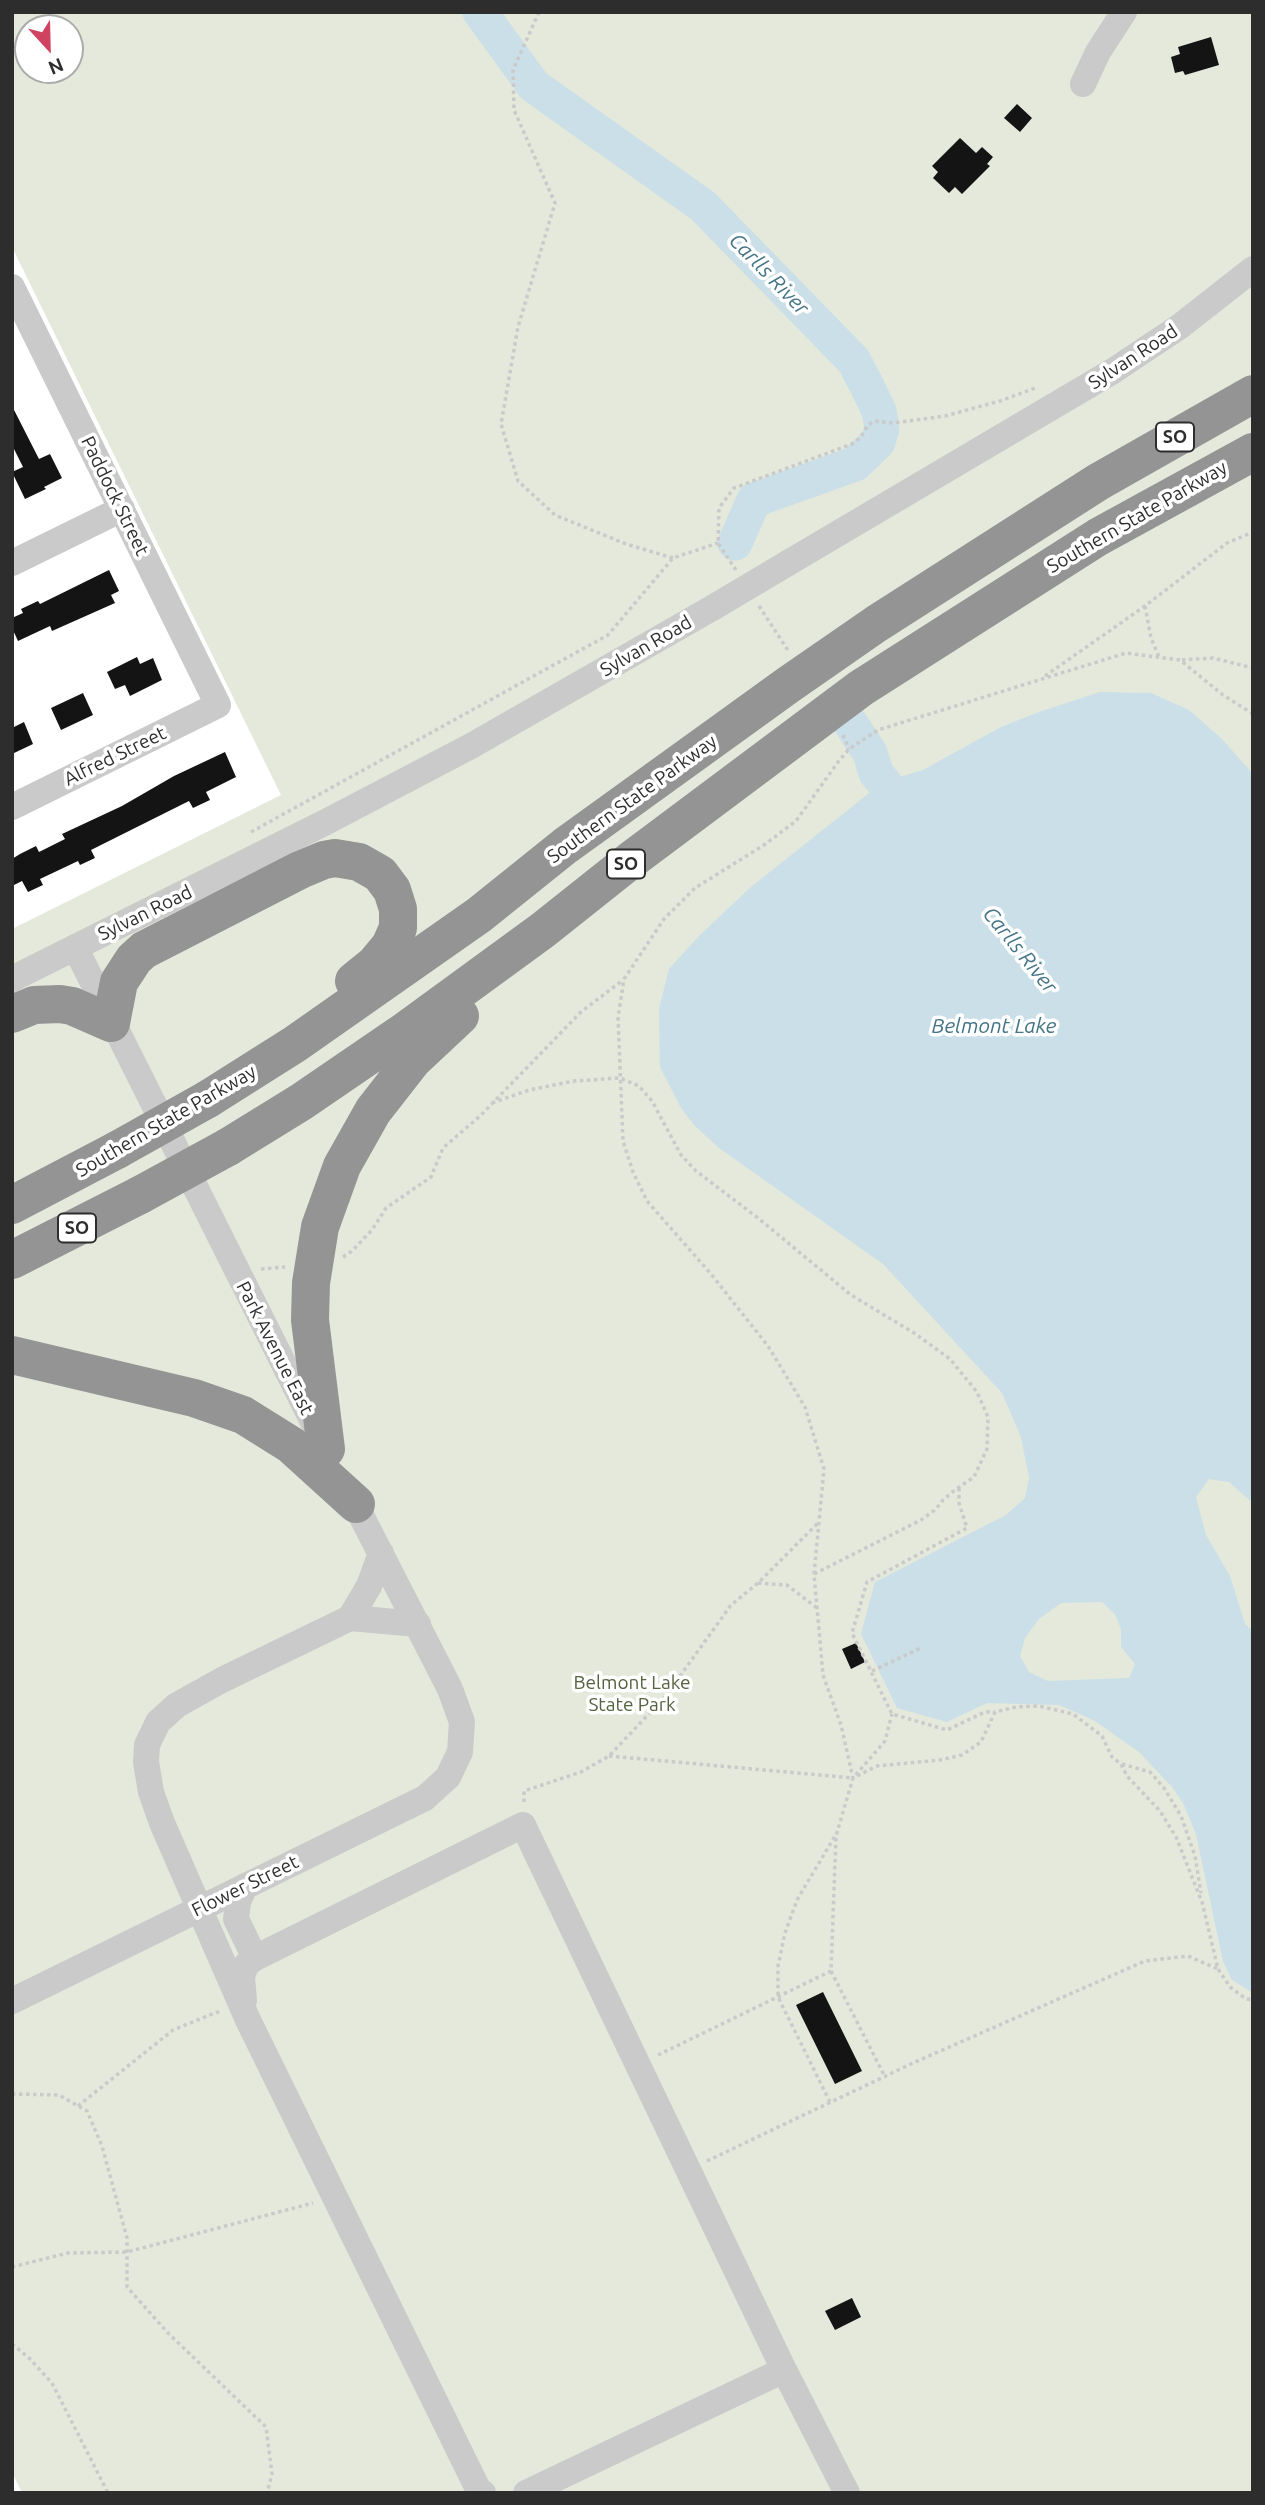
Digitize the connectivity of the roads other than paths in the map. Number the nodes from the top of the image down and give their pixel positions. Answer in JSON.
{"nodes":[{"id":1,"x":1125,"y":12,"type":"edge"},
{"id":2,"x":1083,"y":84,"type":"dead end"},
{"id":3,"x":1253,"y":269,"type":"edge"},
{"id":4,"x":12,"y":288,"type":"edge"},
{"id":5,"x":19,"y":316,"type":"edge"},
{"id":6,"x":1253,"y":364,"type":"edge"},
{"id":7,"x":1253,"y":394,"type":"edge"},
{"id":8,"x":1253,"y":452,"type":"edge"},
{"id":9,"x":1253,"y":470,"type":"edge"},
{"id":10,"x":1098,"y":482,"type":"junction"},
{"id":11,"x":121,"y":509,"type":"junction"},
{"id":12,"x":1138,"y":513,"type":"junction"},
{"id":13,"x":12,"y":564,"type":"edge"},
{"id":14,"x":218,"y":705,"type":"joint"},
{"id":15,"x":12,"y":807,"type":"edge"},
{"id":16,"x":543,"y":930,"type":"junction"},
{"id":17,"x":75,"y":947,"type":"junction"},
{"id":18,"x":12,"y":979,"type":"edge"},
{"id":19,"x":12,"y":1014,"type":"edge"},
{"id":20,"x":111,"y":1023,"type":"junction"},
{"id":21,"x":295,"y":1044,"type":"junction"},
{"id":22,"x":76,"y":1173,"type":"junction"},
{"id":23,"x":12,"y":1184,"type":"edge"},
{"id":24,"x":12,"y":1205,"type":"edge"},
{"id":25,"x":12,"y":1260,"type":"edge"},
{"id":26,"x":12,"y":1355,"type":"edge"},
{"id":27,"x":326,"y":1449,"type":"junction"},
{"id":28,"x":356,"y":1504,"type":"junction"},
{"id":29,"x":382,"y":1553,"type":"junction"},
{"id":30,"x":350,"y":1618,"type":"junction"},
{"id":31,"x":418,"y":1625,"type":"junction"},
{"id":32,"x":460,"y":1752,"type":"joint"},
{"id":33,"x":245,"y":1886,"type":"junction"},
{"id":34,"x":200,"y":1909,"type":"junction"},
{"id":35,"x":255,"y":1958,"type":"junction"},
{"id":36,"x":12,"y":2001,"type":"edge"},
{"id":37,"x":249,"y":2024,"type":"junction"},
{"id":38,"x":784,"y":2370,"type":"junction"},
{"id":39,"x":483,"y":2493,"type":"edge"},
{"id":40,"x":526,"y":2493,"type":"edge"},
{"id":41,"x":846,"y":2493,"type":"edge"}],
"edges":[{"from":1,"to":2,"type":"street"},
{"from":3,"to":17,"type":"street","name":"Sylvan Road","bridge":true},
{"from":4,"to":5,"type":"street","name":"Paddock Street"},
{"from":5,"to":11,"type":"street","name":"Paddock Street"},
{"from":6,"to":10,"type":"highway"},
{"from":7,"to":10,"type":"highway","name":"Southern State Parkway","number":"SO"},
{"from":8,"to":12,"type":"highway","name":"Southern State Parkway","number":"SO"},
{"from":9,"to":12,"type":"highway"},
{"from":10,"to":21,"type":"highway","name":"Southern State Parkway","number":"SO"},
{"from":11,"to":13,"type":"street"},
{"from":11,"to":14,"type":"street","name":"Paddock Street"},
{"from":12,"to":16,"type":"highway","name":"Southern State Parkway","number":"SO"},
{"from":14,"to":15,"type":"street","name":"Alfred Street"},
{"from":16,"to":25,"type":"highway","name":"Southern State Parkway","number":"SO","bridge":true},
{"from":16,"to":27,"type":"highway"},
{"from":17,"to":18,"type":"street","name":"Sylvan Road"},
{"from":17,"to":20,"type":"street","name":"Park Avenue East"},
{"from":19,"to":20,"type":"highway"},
{"from":20,"to":21,"type":"highway"},
{"from":20,"to":27,"type":"street","name":"Park Avenue East"},
{"from":21,"to":22,"type":"highway","name":"Southern State Parkway","number":"SO","bridge":true},
{"from":22,"to":23,"type":"highway"},
{"from":22,"to":24,"type":"highway","name":"Southern State Parkway","number":"SO"},
{"from":26,"to":28,"type":"highway"},
{"from":27,"to":28,"type":"street","name":"Park Avenue East"},
{"from":28,"to":29,"type":"street","name":"Park Avenue East"},
{"from":29,"to":30,"type":"street"},
{"from":29,"to":31,"type":"street","name":"Park Avenue East"},
{"from":30,"to":31,"type":"street"},
{"from":30,"to":34,"type":"street"},
{"from":31,"to":32,"type":"street","name":"Park Avenue East"},
{"from":32,"to":33,"type":"street","name":"Flower Street"},
{"from":33,"to":34,"type":"street","name":"Flower Street"},
{"from":33,"to":35,"type":"street"},
{"from":34,"to":36,"type":"street","name":"Flower Street"},
{"from":34,"to":37,"type":"street"},
{"from":35,"to":37,"type":"street"},
{"from":35,"to":38,"type":"street"},
{"from":37,"to":39,"type":"street"},
{"from":38,"to":40,"type":"street"},
{"from":38,"to":41,"type":"street"}]}
